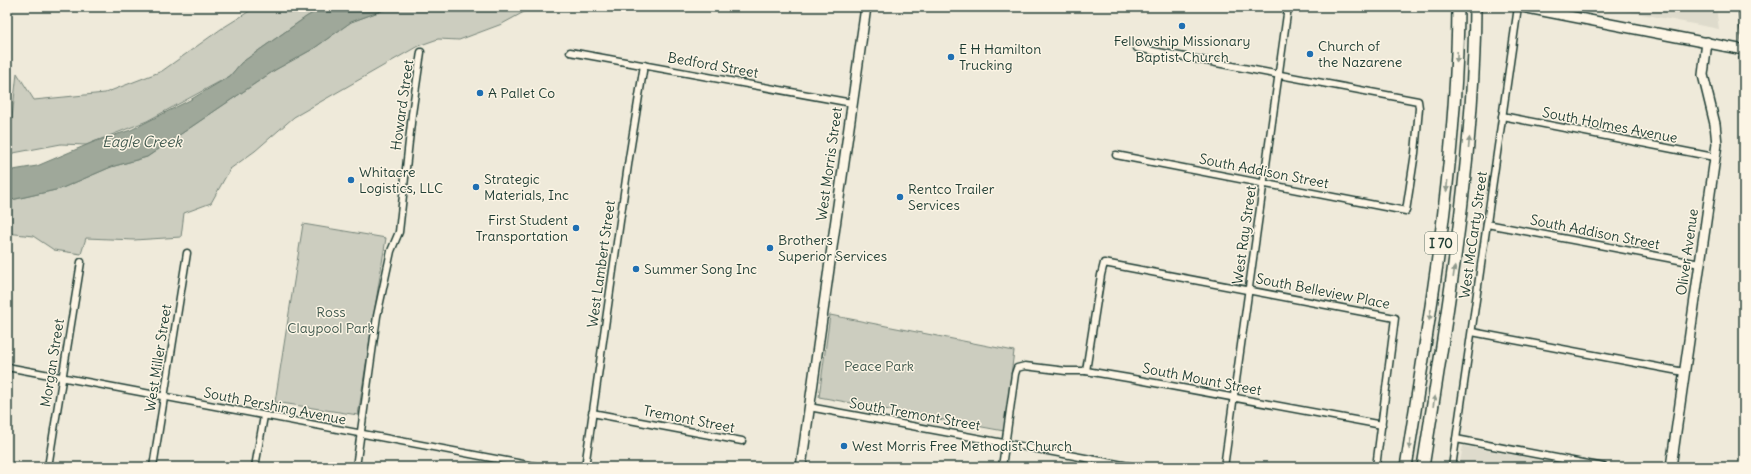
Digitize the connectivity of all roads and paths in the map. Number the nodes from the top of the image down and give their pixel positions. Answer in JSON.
{"nodes":[{"id":1,"x":866,"y":7,"type":"edge"},
{"id":2,"x":1288,"y":7,"type":"edge"},
{"id":3,"x":1475,"y":7,"type":"edge"},
{"id":4,"x":1518,"y":7,"type":"edge"},
{"id":5,"x":1522,"y":7,"type":"edge"},
{"id":6,"x":1458,"y":12,"type":"edge"},
{"id":7,"x":1707,"y":42,"type":"junction"},
{"id":8,"x":1137,"y":48,"type":"dead end"},
{"id":9,"x":1744,"y":50,"type":"edge"},
{"id":10,"x":421,"y":52,"type":"dead end"},
{"id":11,"x":570,"y":52,"type":"dead end"},
{"id":12,"x":644,"y":65,"type":"junction"},
{"id":13,"x":1279,"y":74,"type":"junction"},
{"id":14,"x":852,"y":102,"type":"junction"},
{"id":15,"x":1502,"y":116,"type":"junction"},
{"id":16,"x":1116,"y":155,"type":"dead end"},
{"id":17,"x":1714,"y":157,"type":"junction"},
{"id":18,"x":1264,"y":183,"type":"junction"},
{"id":19,"x":1487,"y":224,"type":"junction"},
{"id":20,"x":187,"y":254,"type":"dead end"},
{"id":21,"x":81,"y":262,"type":"dead end"},
{"id":22,"x":1700,"y":264,"type":"junction"},
{"id":23,"x":1249,"y":290,"type":"junction"},
{"id":24,"x":1472,"y":332,"type":"junction"},
{"id":25,"x":7,"y":368,"type":"edge"},
{"id":26,"x":1086,"y":371,"type":"junction"},
{"id":27,"x":1684,"y":372,"type":"junction"},
{"id":28,"x":62,"y":378,"type":"junction"},
{"id":29,"x":164,"y":397,"type":"junction"},
{"id":30,"x":1234,"y":397,"type":"junction"},
{"id":31,"x":809,"y":407,"type":"junction"},
{"id":32,"x":592,"y":413,"type":"junction"},
{"id":33,"x":264,"y":416,"type":"junction"},
{"id":34,"x":1382,"y":425,"type":"junction"},
{"id":35,"x":361,"y":434,"type":"junction"},
{"id":36,"x":1456,"y":439,"type":"junction"},
{"id":37,"x":742,"y":441,"type":"dead end"},
{"id":38,"x":1005,"y":443,"type":"junction"},
{"id":39,"x":48,"y":467,"type":"edge"},
{"id":40,"x":153,"y":467,"type":"edge"},
{"id":41,"x":256,"y":467,"type":"edge"},
{"id":42,"x":356,"y":467,"type":"edge"},
{"id":43,"x":539,"y":467,"type":"edge"},
{"id":44,"x":585,"y":467,"type":"edge"},
{"id":45,"x":801,"y":467,"type":"edge"},
{"id":46,"x":1002,"y":467,"type":"edge"},
{"id":47,"x":1134,"y":467,"type":"edge"},
{"id":48,"x":1224,"y":467,"type":"edge"},
{"id":49,"x":1376,"y":467,"type":"edge"},
{"id":50,"x":1406,"y":467,"type":"edge"},
{"id":51,"x":1423,"y":467,"type":"edge"},
{"id":52,"x":1452,"y":467,"type":"edge"},
{"id":53,"x":1604,"y":467,"type":"edge"},
{"id":54,"x":1671,"y":467,"type":"edge"}],
"edges":[{"from":1,"to":14,"type":"main road","name":"West Morris Street"},
{"from":2,"to":13,"type":"street","name":"West Ray Street"},
{"from":51,"to":3,"type":"highway","number":"I 70","one_way":true},
{"from":4,"to":15,"type":"street","name":"West McCarty Street"},
{"from":5,"to":7,"type":"main road"},
{"from":6,"to":50,"type":"highway","number":"I 70","one_way":true},
{"from":7,"to":9,"type":"main road"},
{"from":7,"to":17,"type":"main road","name":"Oliver Avenue"},
{"from":8,"to":13,"type":"street"},
{"from":10,"to":35,"type":"street","name":"Howard Street"},
{"from":11,"to":12,"type":"street","name":"Bedford Street"},
{"from":12,"to":14,"type":"street","name":"Bedford Street"},
{"from":12,"to":32,"type":"street","name":"West Lambert Street"},
{"from":13,"to":18,"type":"street","name":"West Ray Street"},
{"from":13,"to":18,"type":"street","name":"South Addison Street"},
{"from":14,"to":31,"type":"main road","name":"West Morris Street"},
{"from":15,"to":17,"type":"street","name":"South Holmes Avenue"},
{"from":15,"to":19,"type":"street","name":"West McCarty Street"},
{"from":16,"to":18,"type":"street","name":"South Addison Street"},
{"from":17,"to":22,"type":"main road","name":"Oliver Avenue"},
{"from":18,"to":23,"type":"street","name":"West Ray Street"},
{"from":19,"to":22,"type":"street","name":"South Addison Street"},
{"from":19,"to":24,"type":"street","name":"West McCarty Street"},
{"from":20,"to":29,"type":"street","name":"West Miller Street"},
{"from":21,"to":28,"type":"street","name":"Morgan Street"},
{"from":22,"to":27,"type":"main road","name":"Oliver Avenue"},
{"from":23,"to":26,"type":"street","name":"South Belleview Place"},
{"from":23,"to":30,"type":"street","name":"West Ray Street"},
{"from":23,"to":34,"type":"street","name":"South Belleview Place"},
{"from":24,"to":27,"type":"street"},
{"from":24,"to":36,"type":"street","name":"West McCarty Street"},
{"from":25,"to":28,"type":"street","name":"South Pershing Avenue"},
{"from":26,"to":30,"type":"street","name":"South Mount Street"},
{"from":26,"to":38,"type":"street","name":"South Mount Street"},
{"from":27,"to":54,"type":"main road","name":"Oliver Avenue"},
{"from":28,"to":29,"type":"street","name":"South Pershing Avenue"},
{"from":28,"to":39,"type":"street","name":"Morgan Street"},
{"from":29,"to":33,"type":"street","name":"South Pershing Avenue"},
{"from":29,"to":40,"type":"street","name":"West Miller Street"},
{"from":30,"to":34,"type":"street","name":"South Mount Street"},
{"from":30,"to":48,"type":"street","name":"West Ray Street"},
{"from":31,"to":38,"type":"street","name":"South Tremont Street"},
{"from":31,"to":45,"type":"main road","name":"West Morris Street"},
{"from":32,"to":37,"type":"street","name":"Tremont Street"},
{"from":32,"to":44,"type":"street","name":"West Lambert Street"},
{"from":33,"to":35,"type":"street","name":"South Pershing Avenue"},
{"from":33,"to":41,"type":"street"},
{"from":34,"to":49,"type":"street"},
{"from":35,"to":42,"type":"street","name":"Howard Street"},
{"from":35,"to":43,"type":"street","name":"South Pershing Avenue"},
{"from":36,"to":52,"type":"street","name":"West McCarty Street"},
{"from":36,"to":53,"type":"street"},
{"from":38,"to":46,"type":"street"},
{"from":38,"to":47,"type":"street","name":"South Tremont Street"}]}
